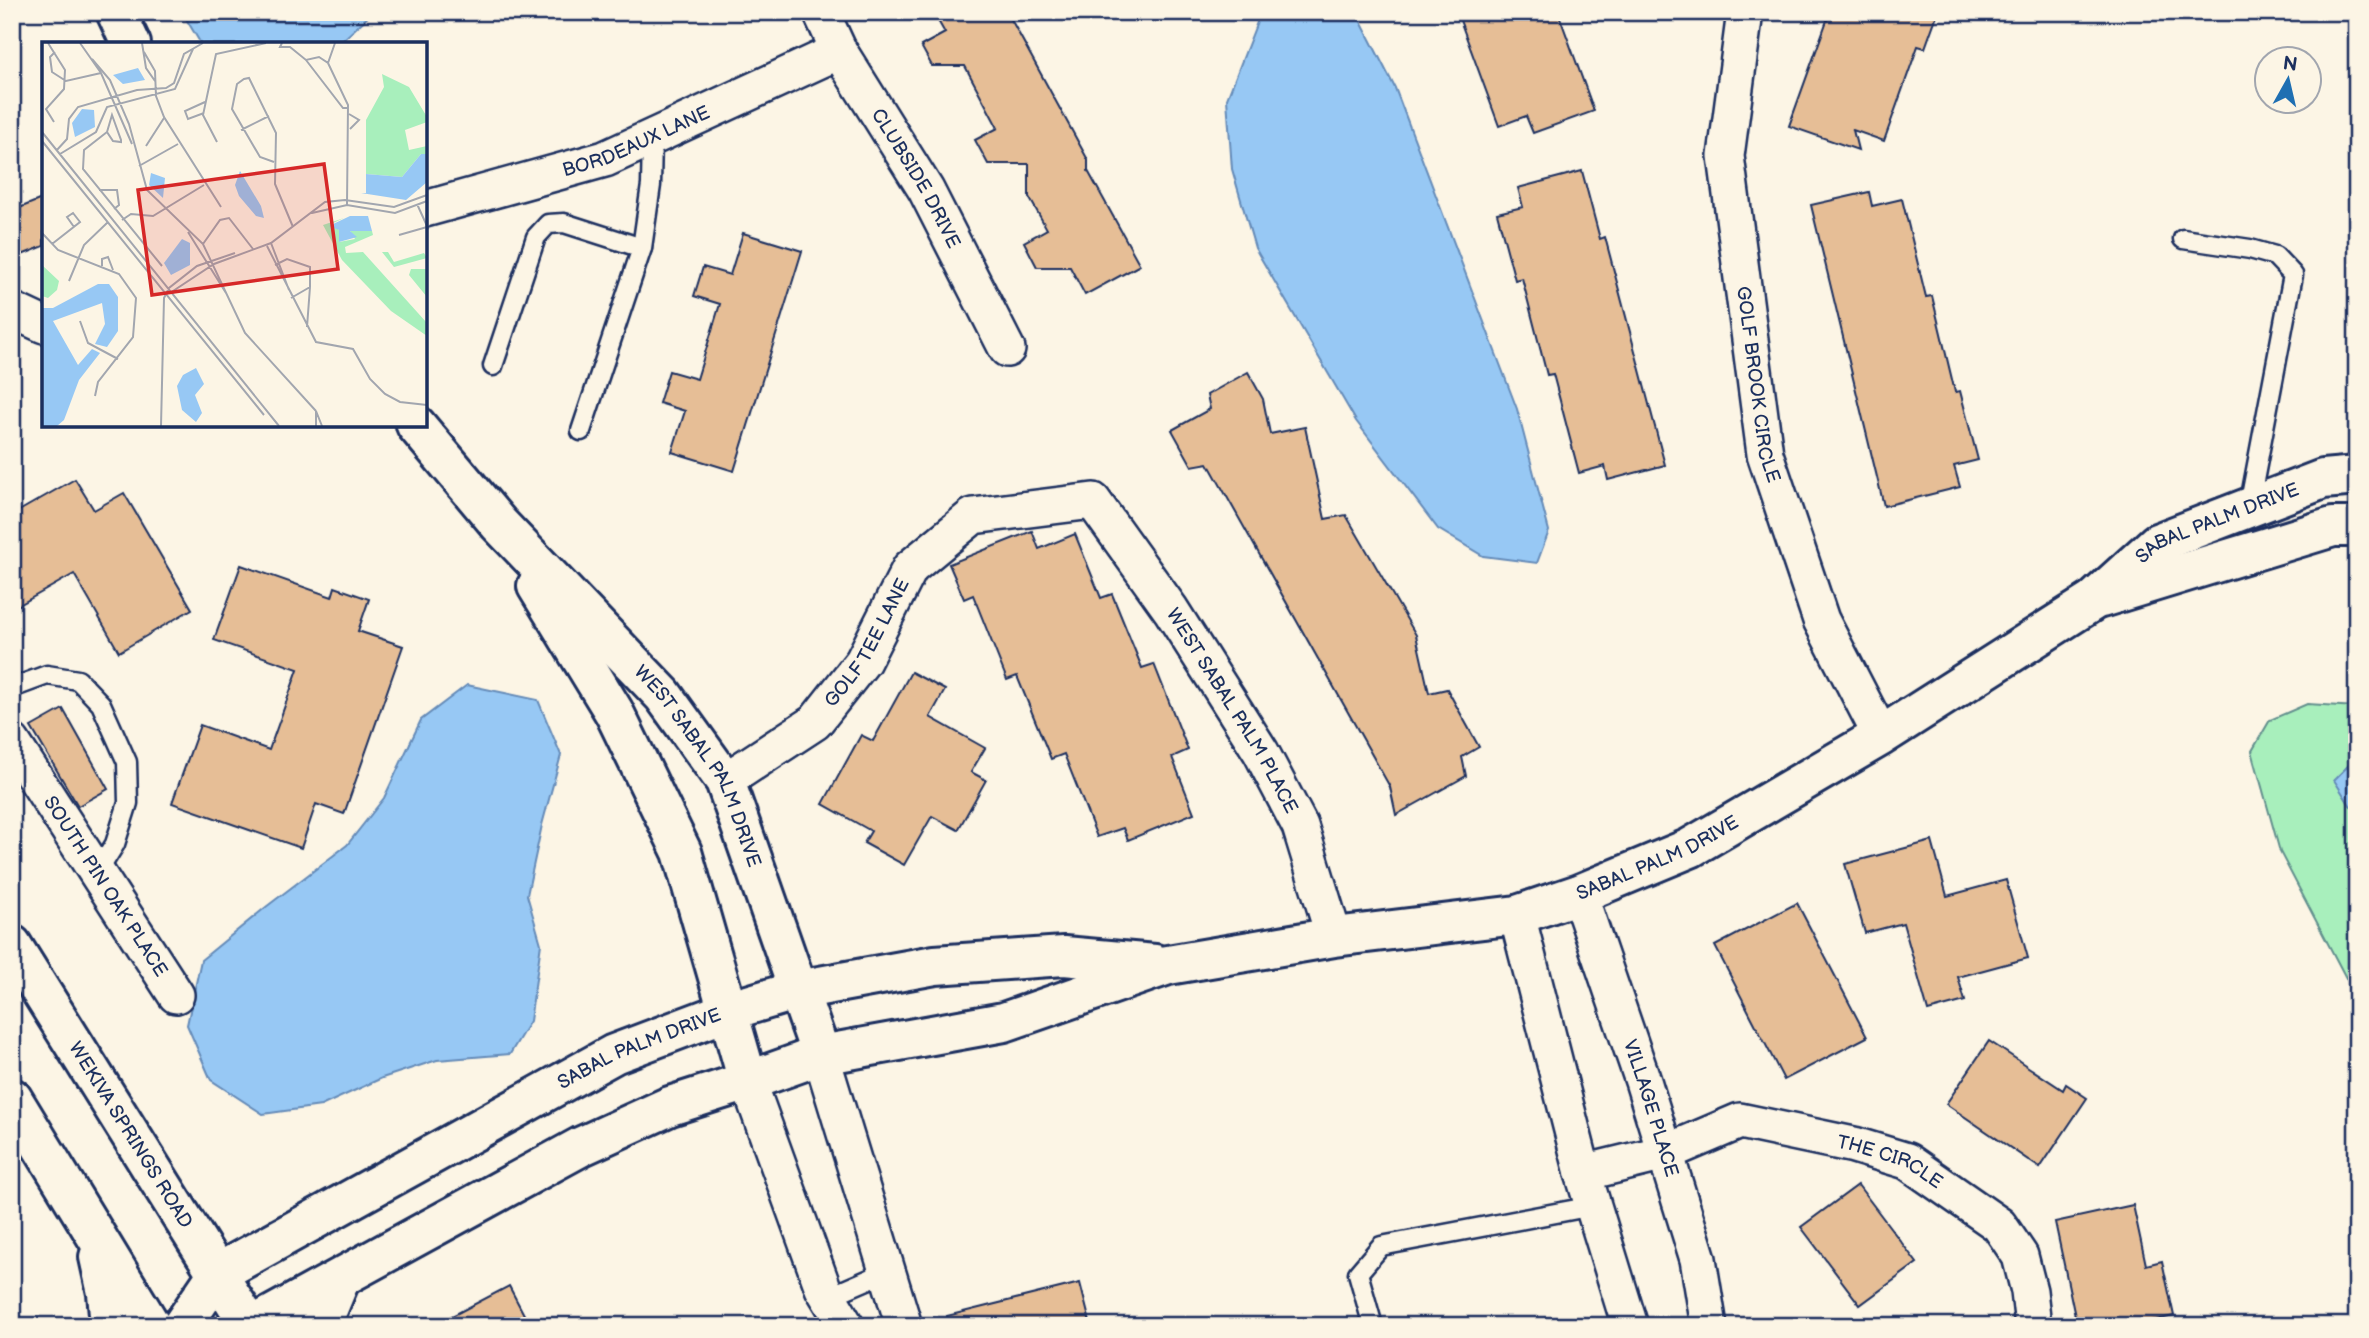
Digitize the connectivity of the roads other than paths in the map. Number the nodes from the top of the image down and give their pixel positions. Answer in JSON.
{"nodes":[{"id":1,"x":116,"y":12,"type":"edge"},
{"id":2,"x":821,"y":12,"type":"edge"},
{"id":3,"x":1745,"y":12,"type":"edge"},
{"id":4,"x":130,"y":42,"type":"edge"},
{"id":5,"x":839,"y":51,"type":"junction"},
{"id":6,"x":652,"y":138,"type":"junction"},
{"id":7,"x":427,"y":208,"type":"edge"},
{"id":8,"x":2183,"y":239,"type":"dead end"},
{"id":9,"x":642,"y":248,"type":"junction"},
{"id":10,"x":12,"y":310,"type":"edge"},
{"id":11,"x":42,"y":324,"type":"edge"},
{"id":12,"x":1007,"y":349,"type":"dead end"},
{"id":13,"x":493,"y":366,"type":"dead end"},
{"id":14,"x":418,"y":427,"type":"edge"},
{"id":15,"x":581,"y":430,"type":"dead end"},
{"id":16,"x":2357,"y":475,"type":"edge"},
{"id":17,"x":1093,"y":501,"type":"joint"},
{"id":18,"x":2249,"y":507,"type":"junction"},
{"id":19,"x":499,"y":524,"type":"junction"},
{"id":20,"x":2357,"y":527,"type":"edge"},
{"id":21,"x":2092,"y":601,"type":"junction"},
{"id":22,"x":12,"y":688,"type":"edge"},
{"id":23,"x":1881,"y":736,"type":"junction"},
{"id":24,"x":12,"y":741,"type":"edge"},
{"id":25,"x":725,"y":781,"type":"junction"},
{"id":26,"x":97,"y":873,"type":"junction"},
{"id":27,"x":1580,"y":894,"type":"junction"},
{"id":28,"x":1517,"y":915,"type":"junction"},
{"id":29,"x":1334,"y":937,"type":"junction"},
{"id":30,"x":12,"y":945,"type":"edge"},
{"id":31,"x":1168,"y":965,"type":"junction"},
{"id":32,"x":798,"y":990,"type":"junction"},
{"id":33,"x":176,"y":995,"type":"dead end"},
{"id":34,"x":728,"y":1011,"type":"junction"},
{"id":35,"x":821,"y":1055,"type":"junction"},
{"id":36,"x":748,"y":1082,"type":"junction"},
{"id":37,"x":12,"y":1098,"type":"edge"},
{"id":38,"x":1665,"y":1153,"type":"junction"},
{"id":39,"x":1583,"y":1173,"type":"junction"},
{"id":40,"x":1593,"y":1206,"type":"junction"},
{"id":41,"x":93,"y":1231,"type":"junction"},
{"id":42,"x":888,"y":1271,"type":"junction"},
{"id":43,"x":218,"y":1273,"type":"junction"},
{"id":44,"x":340,"y":1280,"type":"junction"},
{"id":45,"x":837,"y":1311,"type":"edge"},
{"id":46,"x":110,"y":1326,"type":"edge"},
{"id":47,"x":151,"y":1326,"type":"edge"},
{"id":48,"x":182,"y":1326,"type":"edge"},
{"id":49,"x":251,"y":1326,"type":"edge"},
{"id":50,"x":321,"y":1326,"type":"edge"},
{"id":51,"x":904,"y":1326,"type":"edge"},
{"id":52,"x":1373,"y":1326,"type":"edge"},
{"id":53,"x":1630,"y":1326,"type":"edge"},
{"id":54,"x":1709,"y":1326,"type":"edge"},
{"id":55,"x":2033,"y":1326,"type":"edge"}],
"edges":[{"from":1,"to":4,"type":"street"},
{"from":2,"to":5,"type":"street","name":"CLUBSIDE DRIVE"},
{"from":3,"to":23,"type":"street","name":"GOLF BROOK CIRCLE"},
{"from":5,"to":6,"type":"street","name":"BORDEAUX LANE"},
{"from":5,"to":12,"type":"street","name":"CLUBSIDE DRIVE"},
{"from":6,"to":7,"type":"street","name":"BORDEAUX LANE"},
{"from":6,"to":9,"type":"lane"},
{"from":8,"to":18,"type":"lane"},
{"from":9,"to":13,"type":"lane"},
{"from":9,"to":15,"type":"lane"},
{"from":10,"to":11,"type":"street"},
{"from":14,"to":19,"type":"street","name":"WEST SABAL PALM DRIVE"},
{"from":16,"to":18,"type":"street","name":"SABAL PALM DRIVE"},
{"from":17,"to":25,"type":"street","name":"GOLF TEE LANE"},
{"from":17,"to":29,"type":"street","name":"WEST SABAL PALM PLACE"},
{"from":18,"to":21,"type":"street","name":"SABAL PALM DRIVE"},
{"from":19,"to":25,"type":"street","name":"WEST SABAL PALM DRIVE"},
{"from":19,"to":34,"type":"street","name":"WEST SABAL PALM DRIVE"},
{"from":20,"to":21,"type":"street","name":"SABAL PALM DRIVE"},
{"from":21,"to":23,"type":"street","name":"SABAL PALM DRIVE"},
{"from":22,"to":26,"type":"lane"},
{"from":23,"to":27,"type":"street","name":"SABAL PALM DRIVE"},
{"from":24,"to":26,"type":"street","name":"SOUTH PIN OAK PLACE"},
{"from":25,"to":32,"type":"street","name":"WEST SABAL PALM DRIVE"},
{"from":26,"to":33,"type":"street","name":"SOUTH PIN OAK PLACE"},
{"from":27,"to":28,"type":"street","name":"SABAL PALM DRIVE"},
{"from":27,"to":38,"type":"street","name":"VILLAGE PLACE"},
{"from":28,"to":29,"type":"street","name":"SABAL PALM DRIVE"},
{"from":28,"to":39,"type":"street"},
{"from":29,"to":31,"type":"street","name":"SABAL PALM DRIVE"},
{"from":30,"to":43,"type":"street","name":"WEKIVA SPRINGS ROAD"},
{"from":31,"to":32,"type":"street","name":"SABAL PALM DRIVE"},
{"from":31,"to":35,"type":"street","name":"SABAL PALM DRIVE"},
{"from":32,"to":34,"type":"street","name":"SABAL PALM DRIVE"},
{"from":32,"to":35,"type":"street","name":"WEST SABAL PALM DRIVE"},
{"from":34,"to":36,"type":"street","name":"WEST SABAL PALM DRIVE"},
{"from":34,"to":43,"type":"street","name":"SABAL PALM DRIVE"},
{"from":35,"to":36,"type":"street","name":"SABAL PALM DRIVE"},
{"from":35,"to":42,"type":"street"},
{"from":36,"to":44,"type":"street","name":"SABAL PALM DRIVE"},
{"from":36,"to":45,"type":"street"},
{"from":37,"to":41,"type":"street"},
{"from":38,"to":39,"type":"street","name":"THE CIRCLE"},
{"from":38,"to":54,"type":"street","name":"VILLAGE PLACE"},
{"from":38,"to":55,"type":"street","name":"THE CIRCLE"},
{"from":39,"to":40,"type":"street"},
{"from":40,"to":52,"type":"lane"},
{"from":40,"to":53,"type":"street"},
{"from":41,"to":46,"type":"street"},
{"from":41,"to":47,"type":"street"},
{"from":42,"to":45,"type":"lane"},
{"from":42,"to":51,"type":"street"},
{"from":43,"to":48,"type":"street","name":"SABAL PALM DRIVE"},
{"from":43,"to":49,"type":"street","name":"WEKIVA SPRINGS ROAD"},
{"from":44,"to":49,"type":"street","name":"SABAL PALM DRIVE"},
{"from":44,"to":50,"type":"street"}]}
